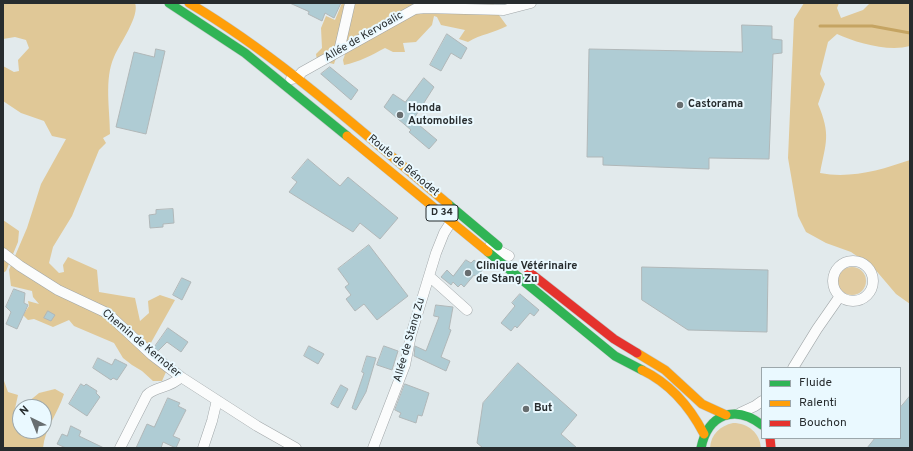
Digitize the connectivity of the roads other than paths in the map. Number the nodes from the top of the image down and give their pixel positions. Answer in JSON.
{"nodes":[{"id":1,"x":169,"y":3,"type":"edge"},
{"id":2,"x":189,"y":3,"type":"edge"},
{"id":3,"x":350,"y":3,"type":"edge"},
{"id":4,"x":531,"y":3,"type":"edge"},
{"id":5,"x":245,"y":40,"type":"junction"},
{"id":6,"x":339,"y":51,"type":"junction"},
{"id":7,"x":245,"y":53,"type":"junction"},
{"id":8,"x":255,"y":61,"type":"junction"},
{"id":9,"x":297,"y":78,"type":"junction"},
{"id":10,"x":446,"y":203,"type":"junction"},
{"id":11,"x":451,"y":222,"type":"junction"},
{"id":12,"x":3,"y":253,"type":"edge"},
{"id":13,"x":515,"y":261,"type":"junction"},
{"id":14,"x":429,"y":276,"type":"junction"},
{"id":15,"x":840,"y":296,"type":"dead end"},
{"id":16,"x":467,"y":310,"type":"dead end"},
{"id":17,"x":793,"y":367,"type":"edge"},
{"id":18,"x":181,"y":377,"type":"junction"},
{"id":19,"x":217,"y":400,"type":"junction"},
{"id":20,"x":761,"y":402,"type":"edge"},
{"id":21,"x":740,"y":413,"type":"junction"},
{"id":22,"x":726,"y":415,"type":"junction"},
{"id":23,"x":761,"y":424,"type":"edge"},
{"id":24,"x":704,"y":434,"type":"junction"},
{"id":25,"x":120,"y":448,"type":"edge"},
{"id":26,"x":203,"y":448,"type":"edge"},
{"id":27,"x":296,"y":448,"type":"edge"},
{"id":28,"x":373,"y":448,"type":"edge"},
{"id":29,"x":701,"y":448,"type":"edge"}],
"edges":[{"from":1,"to":7,"type":"main road","name":"Route de Bénodet","number":"D 34"},
{"from":2,"to":5,"type":"main road","name":"Route de Bénodet","number":"D 34"},
{"from":3,"to":6,"type":"street"},
{"from":4,"to":6,"type":"street","name":"Allée de Kervoalic"},
{"from":5,"to":7,"type":"street"},
{"from":5,"to":9,"type":"main road","name":"Route de Bénodet","number":"D 34"},
{"from":6,"to":9,"type":"street","name":"Allée de Kervoalic"},
{"from":7,"to":8,"type":"main road","name":"Route de Bénodet","number":"D 34"},
{"from":8,"to":9,"type":"street"},
{"from":8,"to":11,"type":"main road","name":"Route de Bénodet","number":"D 34"},
{"from":9,"to":10,"type":"main road","name":"Route de Bénodet","number":"D 34"},
{"from":10,"to":11,"type":"street"},
{"from":10,"to":13,"type":"main road","name":"Route de Bénodet","number":"D 34"},
{"from":11,"to":13,"type":"street"},
{"from":11,"to":14,"type":"street","name":"Allée de Stang Zu"},
{"from":11,"to":24,"type":"main road","name":"Route de Bénodet","number":"D 34"},
{"from":12,"to":18,"type":"street","name":"Chemin de Kernoter"},
{"from":13,"to":22,"type":"main road","name":"Route de Bénodet","number":"D 34"},
{"from":14,"to":16,"type":"street"},
{"from":14,"to":28,"type":"street","name":"Allée de Stang Zu"},
{"from":15,"to":17,"type":"street"},
{"from":18,"to":19,"type":"street","name":"Chemin de Kernoter"},
{"from":18,"to":25,"type":"street"},
{"from":19,"to":26,"type":"street"},
{"from":19,"to":27,"type":"street","name":"Chemin de Kernoter"},
{"from":20,"to":21,"type":"street"},
{"from":21,"to":22,"type":"main road"},
{"from":21,"to":23,"type":"main road"},
{"from":22,"to":24,"type":"main road"},
{"from":24,"to":29,"type":"main road"}]}
